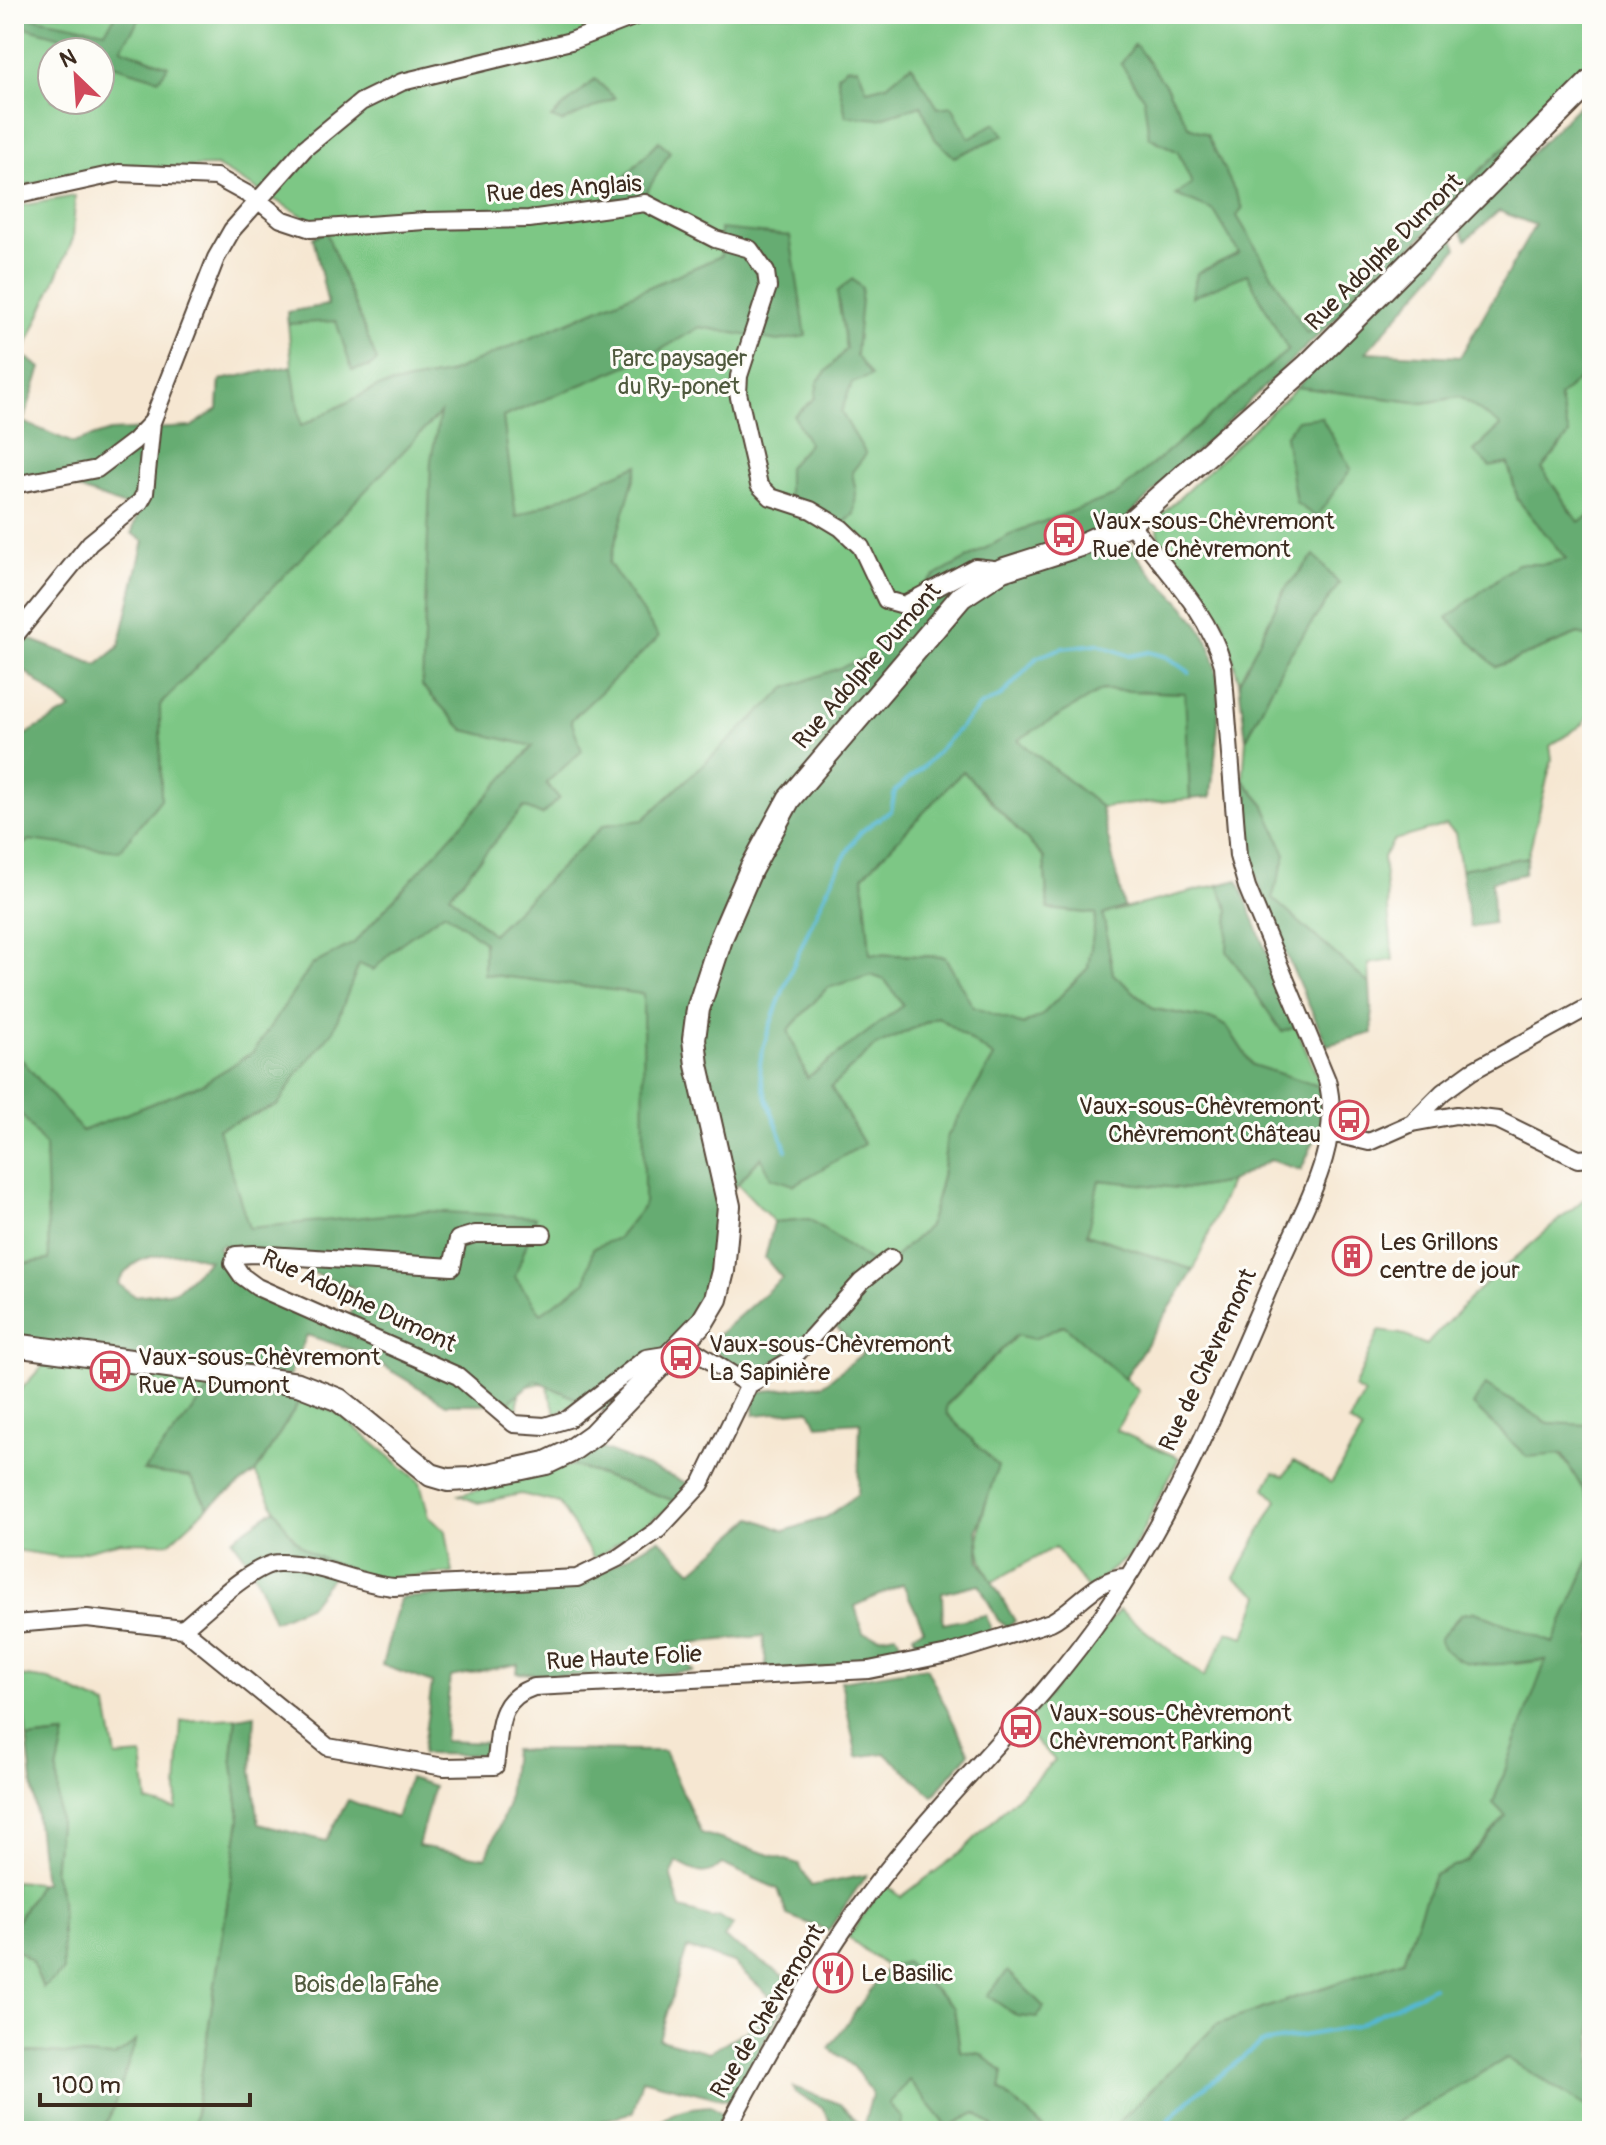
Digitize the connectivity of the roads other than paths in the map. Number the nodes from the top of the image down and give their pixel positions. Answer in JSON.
{"nodes":[{"id":1,"x":641,"y":14,"type":"edge"},
{"id":2,"x":1592,"y":80,"type":"edge"},
{"id":3,"x":14,"y":196,"type":"edge"},
{"id":4,"x":258,"y":200,"type":"junction"},
{"id":5,"x":152,"y":422,"type":"junction"},
{"id":6,"x":14,"y":485,"type":"edge"},
{"id":7,"x":1130,"y":523,"type":"junction"},
{"id":8,"x":1002,"y":570,"type":"junction"},
{"id":9,"x":14,"y":637,"type":"edge"},
{"id":10,"x":1592,"y":1005,"type":"edge"},
{"id":11,"x":1412,"y":1123,"type":"junction"},
{"id":12,"x":1331,"y":1133,"type":"junction"},
{"id":13,"x":1592,"y":1158,"type":"edge"},
{"id":14,"x":543,"y":1234,"type":"dead end"},
{"id":15,"x":891,"y":1258,"type":"dead end"},
{"id":16,"x":14,"y":1345,"type":"edge"},
{"id":17,"x":676,"y":1348,"type":"junction"},
{"id":18,"x":749,"y":1385,"type":"junction"},
{"id":19,"x":1126,"y":1577,"type":"junction"},
{"id":20,"x":14,"y":1624,"type":"edge"},
{"id":21,"x":183,"y":1629,"type":"junction"},
{"id":22,"x":726,"y":2131,"type":"edge"}],
"edges":[{"from":1,"to":4,"type":"street"},
{"from":2,"to":7,"type":"main road","name":"Rue Adolphe Dumont"},
{"from":3,"to":4,"type":"street"},
{"from":4,"to":5,"type":"street"},
{"from":4,"to":8,"type":"street","name":"Rue des Anglais"},
{"from":5,"to":6,"type":"street"},
{"from":5,"to":9,"type":"street"},
{"from":7,"to":8,"type":"main road","name":"Rue Adolphe Dumont"},
{"from":7,"to":12,"type":"street","name":"Rue de Chèvremont"},
{"from":8,"to":17,"type":"main road","name":"Rue Adolphe Dumont"},
{"from":10,"to":11,"type":"street"},
{"from":11,"to":12,"type":"street"},
{"from":11,"to":13,"type":"street"},
{"from":12,"to":19,"type":"street","name":"Rue de Chèvremont"},
{"from":14,"to":17,"type":"street","name":"Rue Adolphe Dumont"},
{"from":15,"to":18,"type":"street"},
{"from":16,"to":17,"type":"main road","name":"Rue Adolphe Dumont"},
{"from":17,"to":18,"type":"street"},
{"from":18,"to":21,"type":"street"},
{"from":19,"to":21,"type":"street","name":"Rue Haute Folie"},
{"from":19,"to":22,"type":"street","name":"Rue de Chèvremont"},
{"from":20,"to":21,"type":"street"}]}
